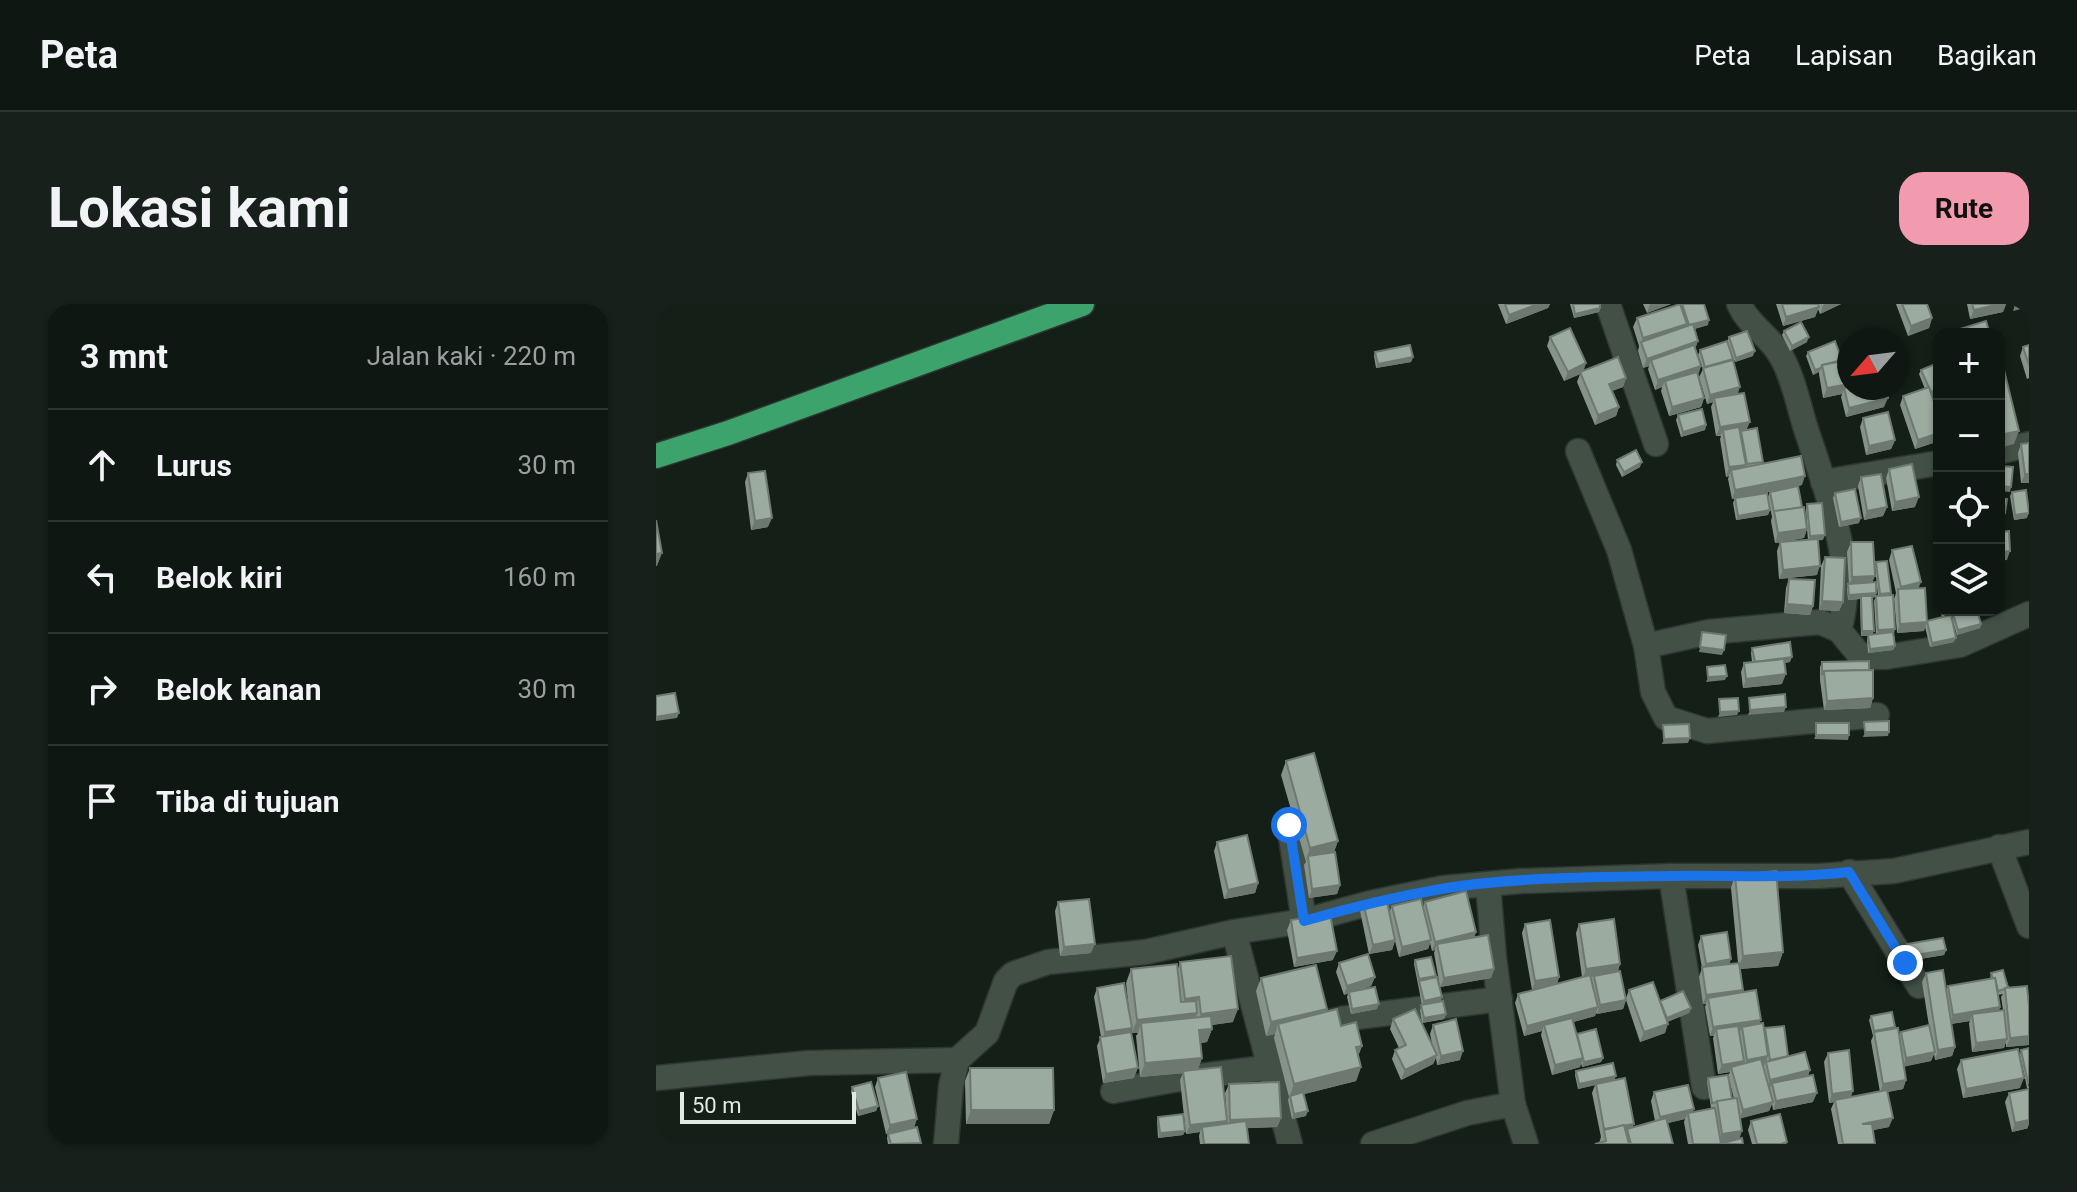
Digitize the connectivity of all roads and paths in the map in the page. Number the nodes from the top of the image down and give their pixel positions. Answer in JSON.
{"nodes":[{"id":1,"x":1082,"y":304,"type":"edge"},
{"id":2,"x":1608,"y":304,"type":"edge"},
{"id":3,"x":1739,"y":304,"type":"edge"},
{"id":4,"x":1656,"y":444,"type":"dead end"},
{"id":5,"x":2029,"y":444,"type":"edge"},
{"id":6,"x":2005,"y":450,"type":"edge"},
{"id":7,"x":1578,"y":451,"type":"dead end"},
{"id":8,"x":656,"y":456,"type":"edge"},
{"id":9,"x":1933,"y":464,"type":"edge"},
{"id":10,"x":1823,"y":482,"type":"junction"},
{"id":11,"x":2029,"y":614,"type":"edge"},
{"id":12,"x":1839,"y":630,"type":"junction"},
{"id":13,"x":1646,"y":646,"type":"junction"},
{"id":14,"x":1877,"y":715,"type":"dead end"},
{"id":15,"x":1289,"y":825,"type":"dead end"},
{"id":16,"x":2029,"y":842,"type":"edge"},
{"id":17,"x":1999,"y":847,"type":"junction"},
{"id":18,"x":1849,"y":872,"type":"junction"},
{"id":19,"x":1671,"y":876,"type":"junction"},
{"id":20,"x":1488,"y":884,"type":"junction"},
{"id":21,"x":1304,"y":921,"type":"junction"},
{"id":22,"x":2029,"y":926,"type":"edge"},
{"id":23,"x":1234,"y":932,"type":"junction"},
{"id":24,"x":1919,"y":986,"type":"dead end"},
{"id":25,"x":1500,"y":999,"type":"junction"},
{"id":26,"x":1263,"y":1039,"type":"junction"},
{"id":27,"x":957,"y":1060,"type":"junction"},
{"id":28,"x":1272,"y":1067,"type":"junction"},
{"id":29,"x":656,"y":1078,"type":"edge"},
{"id":30,"x":1704,"y":1087,"type":"dead end"},
{"id":31,"x":1113,"y":1091,"type":"dead end"},
{"id":32,"x":1513,"y":1104,"type":"junction"},
{"id":33,"x":946,"y":1144,"type":"edge"},
{"id":34,"x":1290,"y":1144,"type":"edge"},
{"id":35,"x":1373,"y":1144,"type":"edge"},
{"id":36,"x":1526,"y":1144,"type":"edge"}],
"edges":[{"from":1,"to":8,"type":"main road"},
{"from":2,"to":4,"type":"street"},
{"from":3,"to":10,"type":"street"},
{"from":5,"to":6,"type":"street"},
{"from":7,"to":13,"type":"street"},
{"from":9,"to":10,"type":"street"},
{"from":10,"to":12,"type":"street"},
{"from":11,"to":12,"type":"street"},
{"from":12,"to":13,"type":"street"},
{"from":13,"to":14,"type":"street"},
{"from":15,"to":21,"type":"street"},
{"from":16,"to":17,"type":"street"},
{"from":17,"to":18,"type":"street"},
{"from":17,"to":22,"type":"street"},
{"from":18,"to":19,"type":"street"},
{"from":18,"to":24,"type":"street"},
{"from":19,"to":20,"type":"street"},
{"from":19,"to":30,"type":"street"},
{"from":20,"to":21,"type":"street"},
{"from":20,"to":25,"type":"street"},
{"from":21,"to":23,"type":"street"},
{"from":23,"to":26,"type":"street"},
{"from":23,"to":27,"type":"street"},
{"from":25,"to":26,"type":"street"},
{"from":25,"to":32,"type":"street"},
{"from":26,"to":28,"type":"street"},
{"from":27,"to":29,"type":"street"},
{"from":27,"to":33,"type":"street"},
{"from":28,"to":31,"type":"street"},
{"from":28,"to":34,"type":"street"},
{"from":32,"to":35,"type":"street"},
{"from":32,"to":36,"type":"street"}]}
